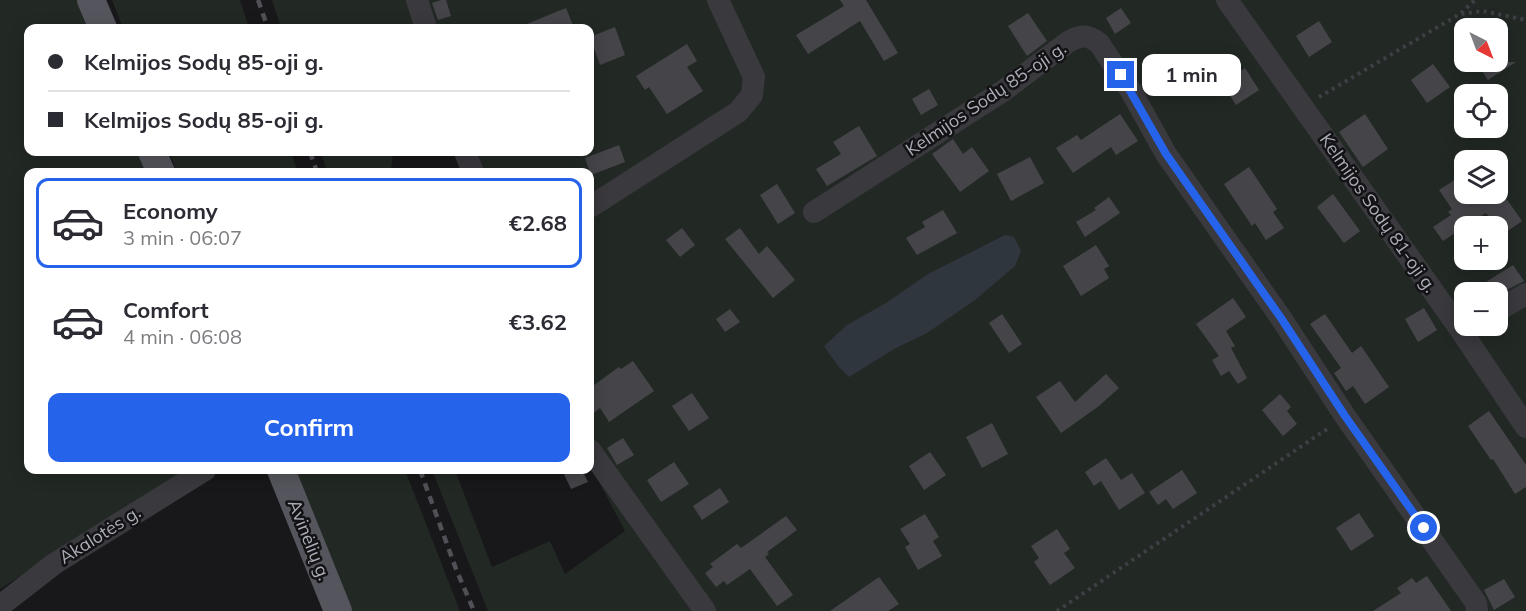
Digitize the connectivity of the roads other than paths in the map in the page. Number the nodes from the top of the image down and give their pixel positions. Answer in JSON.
{"nodes":[{"id":1,"x":91,"y":0,"type":"edge"},
{"id":2,"x":417,"y":0,"type":"edge"},
{"id":3,"x":718,"y":0,"type":"edge"},
{"id":4,"x":1227,"y":0,"type":"edge"},
{"id":5,"x":101,"y":24,"type":"edge"},
{"id":6,"x":425,"y":24,"type":"edge"},
{"id":7,"x":594,"y":204,"type":"edge"},
{"id":8,"x":814,"y":212,"type":"dead end"},
{"id":9,"x":1526,"y":294,"type":"edge"},
{"id":10,"x":1508,"y":305,"type":"edge"},
{"id":11,"x":1454,"y":311,"type":"edge"},
{"id":12,"x":1471,"y":336,"type":"edge"},
{"id":13,"x":1526,"y":427,"type":"edge"},
{"id":14,"x":594,"y":456,"type":"edge"},
{"id":15,"x":199,"y":474,"type":"edge"},
{"id":16,"x":283,"y":474,"type":"edge"},
{"id":17,"x":0,"y":606,"type":"edge"},
{"id":18,"x":338,"y":611,"type":"edge"},
{"id":19,"x":705,"y":611,"type":"edge"},
{"id":20,"x":1477,"y":611,"type":"edge"}],
"edges":[{"from":1,"to":5,"type":"main road"},
{"from":2,"to":6,"type":"street"},
{"from":3,"to":7,"type":"street"},
{"from":4,"to":11,"type":"street","name":"Kelmijos Sodų 81-oji g."},
{"from":8,"to":20,"type":"street","name":"Kelmijos Sodų 85-oji g."},
{"from":9,"to":10,"type":"street"},
{"from":12,"to":13,"type":"street","name":"Kelmijos Sodų 81-oji g."},
{"from":14,"to":19,"type":"street"},
{"from":15,"to":17,"type":"street","name":"Akalotės g."},
{"from":16,"to":18,"type":"main road","name":"Avinėlių g."}]}
